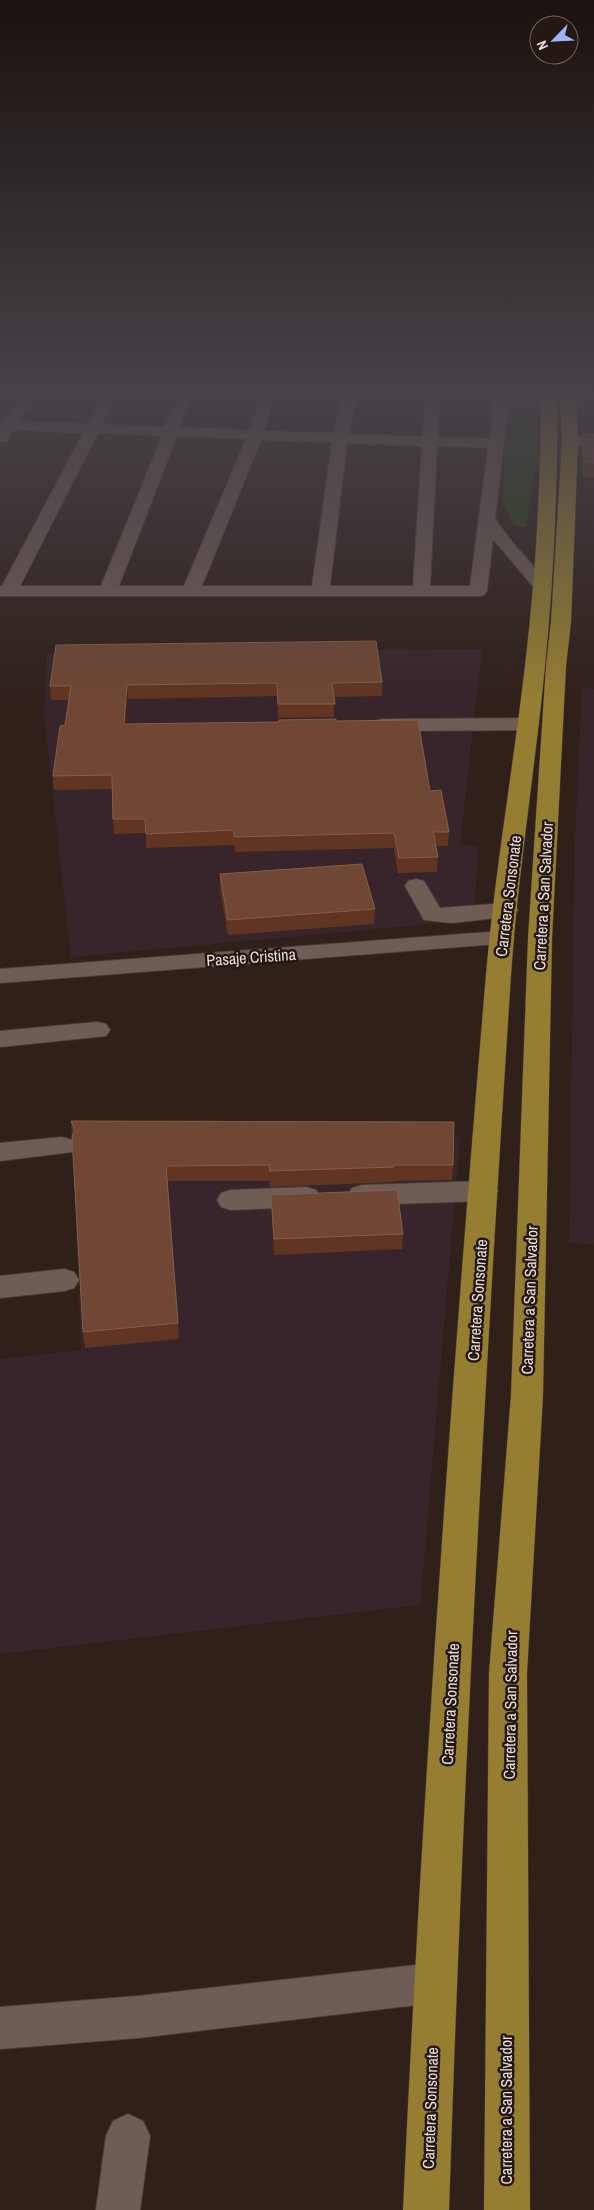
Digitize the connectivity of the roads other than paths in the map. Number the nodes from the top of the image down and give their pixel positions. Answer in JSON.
{"nodes":[{"id":1,"x":57,"y":494,"type":"edge"},
{"id":2,"x":146,"y":494,"type":"edge"},
{"id":3,"x":231,"y":494,"type":"edge"},
{"id":4,"x":332,"y":494,"type":"edge"},
{"id":5,"x":427,"y":494,"type":"edge"},
{"id":6,"x":489,"y":494,"type":"edge"},
{"id":7,"x":548,"y":494,"type":"edge"},
{"id":8,"x":576,"y":494,"type":"edge"},
{"id":9,"x":486,"y":518,"type":"junction"},
{"id":10,"x":543,"y":587,"type":"junction"},
{"id":11,"x":4,"y":591,"type":"edge"},
{"id":12,"x":108,"y":591,"type":"junction"},
{"id":13,"x":191,"y":591,"type":"junction"},
{"id":14,"x":320,"y":591,"type":"junction"},
{"id":15,"x":421,"y":591,"type":"junction"},
{"id":16,"x":529,"y":724,"type":"junction"},
{"id":17,"x":368,"y":725,"type":"edge"},
{"id":18,"x":416,"y":886,"type":"dead end"},
{"id":19,"x":504,"y":924,"type":"junction"},
{"id":20,"x":0,"y":976,"type":"edge"},
{"id":21,"x":97,"y":1030,"type":"dead end"},
{"id":22,"x":0,"y":1039,"type":"edge"},
{"id":23,"x":62,"y":1146,"type":"dead end"},
{"id":24,"x":0,"y":1152,"type":"edge"},
{"id":25,"x":484,"y":1191,"type":"junction"},
{"id":26,"x":231,"y":1200,"type":"dead end"},
{"id":27,"x":64,"y":1280,"type":"dead end"},
{"id":28,"x":0,"y":1287,"type":"edge"},
{"id":29,"x":434,"y":1983,"type":"junction"},
{"id":30,"x":0,"y":2028,"type":"edge"},
{"id":31,"x":128,"y":2136,"type":"dead end"},
{"id":32,"x":118,"y":2210,"type":"edge"},
{"id":33,"x":426,"y":2210,"type":"edge"},
{"id":34,"x":507,"y":2210,"type":"edge"}],
"edges":[{"from":1,"to":11,"type":"street"},
{"from":2,"to":12,"type":"street"},
{"from":3,"to":13,"type":"street"},
{"from":4,"to":14,"type":"street"},
{"from":5,"to":15,"type":"street"},
{"from":6,"to":9,"type":"street"},
{"from":7,"to":10,"type":"highway","name":"Carretera Sonsonate"},
{"from":8,"to":34,"type":"highway","name":"Carretera a San Salvador"},
{"from":9,"to":10,"type":"street"},
{"from":9,"to":15,"type":"street"},
{"from":10,"to":16,"type":"highway","name":"Carretera Sonsonate"},
{"from":11,"to":12,"type":"street"},
{"from":12,"to":13,"type":"street"},
{"from":13,"to":14,"type":"street"},
{"from":14,"to":15,"type":"street"},
{"from":16,"to":17,"type":"street"},
{"from":16,"to":19,"type":"highway","name":"Carretera Sonsonate"},
{"from":18,"to":19,"type":"street"},
{"from":19,"to":20,"type":"street","name":"Pasaje Cristina"},
{"from":19,"to":25,"type":"highway","name":"Carretera Sonsonate"},
{"from":21,"to":22,"type":"street"},
{"from":23,"to":24,"type":"street"},
{"from":25,"to":26,"type":"street"},
{"from":25,"to":29,"type":"highway","name":"Carretera Sonsonate"},
{"from":27,"to":28,"type":"street"},
{"from":29,"to":30,"type":"street"},
{"from":29,"to":33,"type":"highway","name":"Carretera Sonsonate"},
{"from":31,"to":32,"type":"street"}]}
